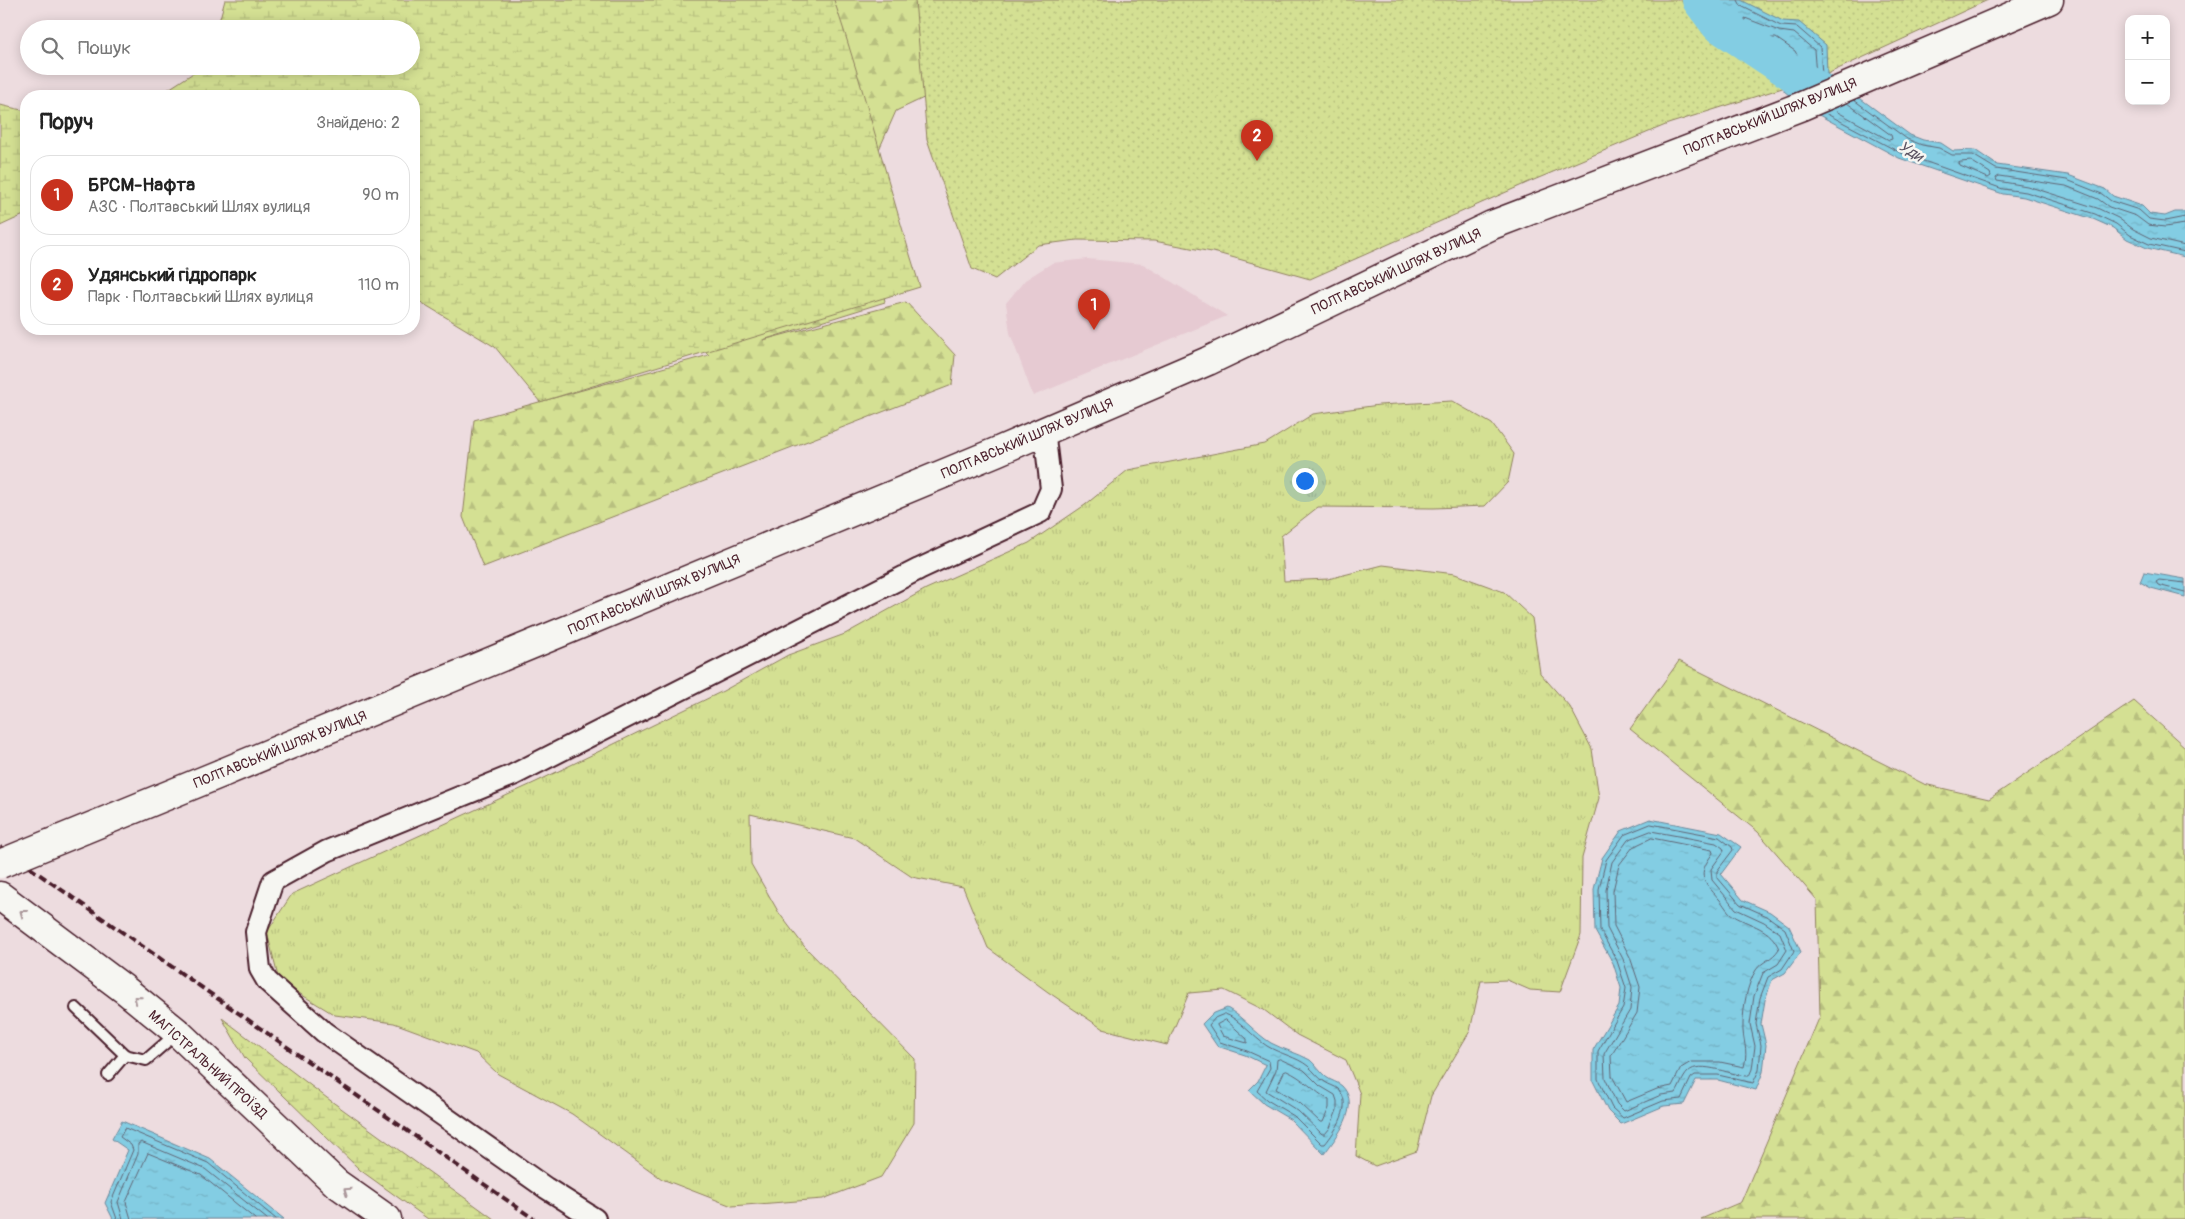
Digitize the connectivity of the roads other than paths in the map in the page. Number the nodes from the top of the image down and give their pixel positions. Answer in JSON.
{"nodes":[{"id":1,"x":2050,"y":0,"type":"edge"},
{"id":2,"x":1044,"y":430,"type":"junction"},
{"id":3,"x":0,"y":864,"type":"edge"},
{"id":4,"x":0,"y":896,"type":"edge"},
{"id":5,"x":76,"y":1008,"type":"dead end"},
{"id":6,"x":178,"y":1032,"type":"junction"},
{"id":7,"x":125,"y":1055,"type":"junction"},
{"id":8,"x":108,"y":1075,"type":"dead end"},
{"id":9,"x":387,"y":1219,"type":"edge"},
{"id":10,"x":594,"y":1219,"type":"edge"}],
"edges":[{"from":1,"to":2,"type":"main road","name":"ПОЛТАВСЬКИЙ ШЛЯХ ВУЛИЦЯ"},
{"from":2,"to":3,"type":"main road","name":"ПОЛТАВСЬКИЙ ШЛЯХ ВУЛИЦЯ","bridge":true},
{"from":2,"to":10,"type":"street"},
{"from":6,"to":4,"type":"main road","name":"МАГІСТРАЛЬНИЙ ПРОЇЗД","one_way":true},
{"from":5,"to":7,"type":"lane"},
{"from":6,"to":7,"type":"lane"},
{"from":9,"to":6,"type":"main road","name":"МАГІСТРАЛЬНИЙ ПРОЇЗД","one_way":true},
{"from":7,"to":8,"type":"lane"}]}
